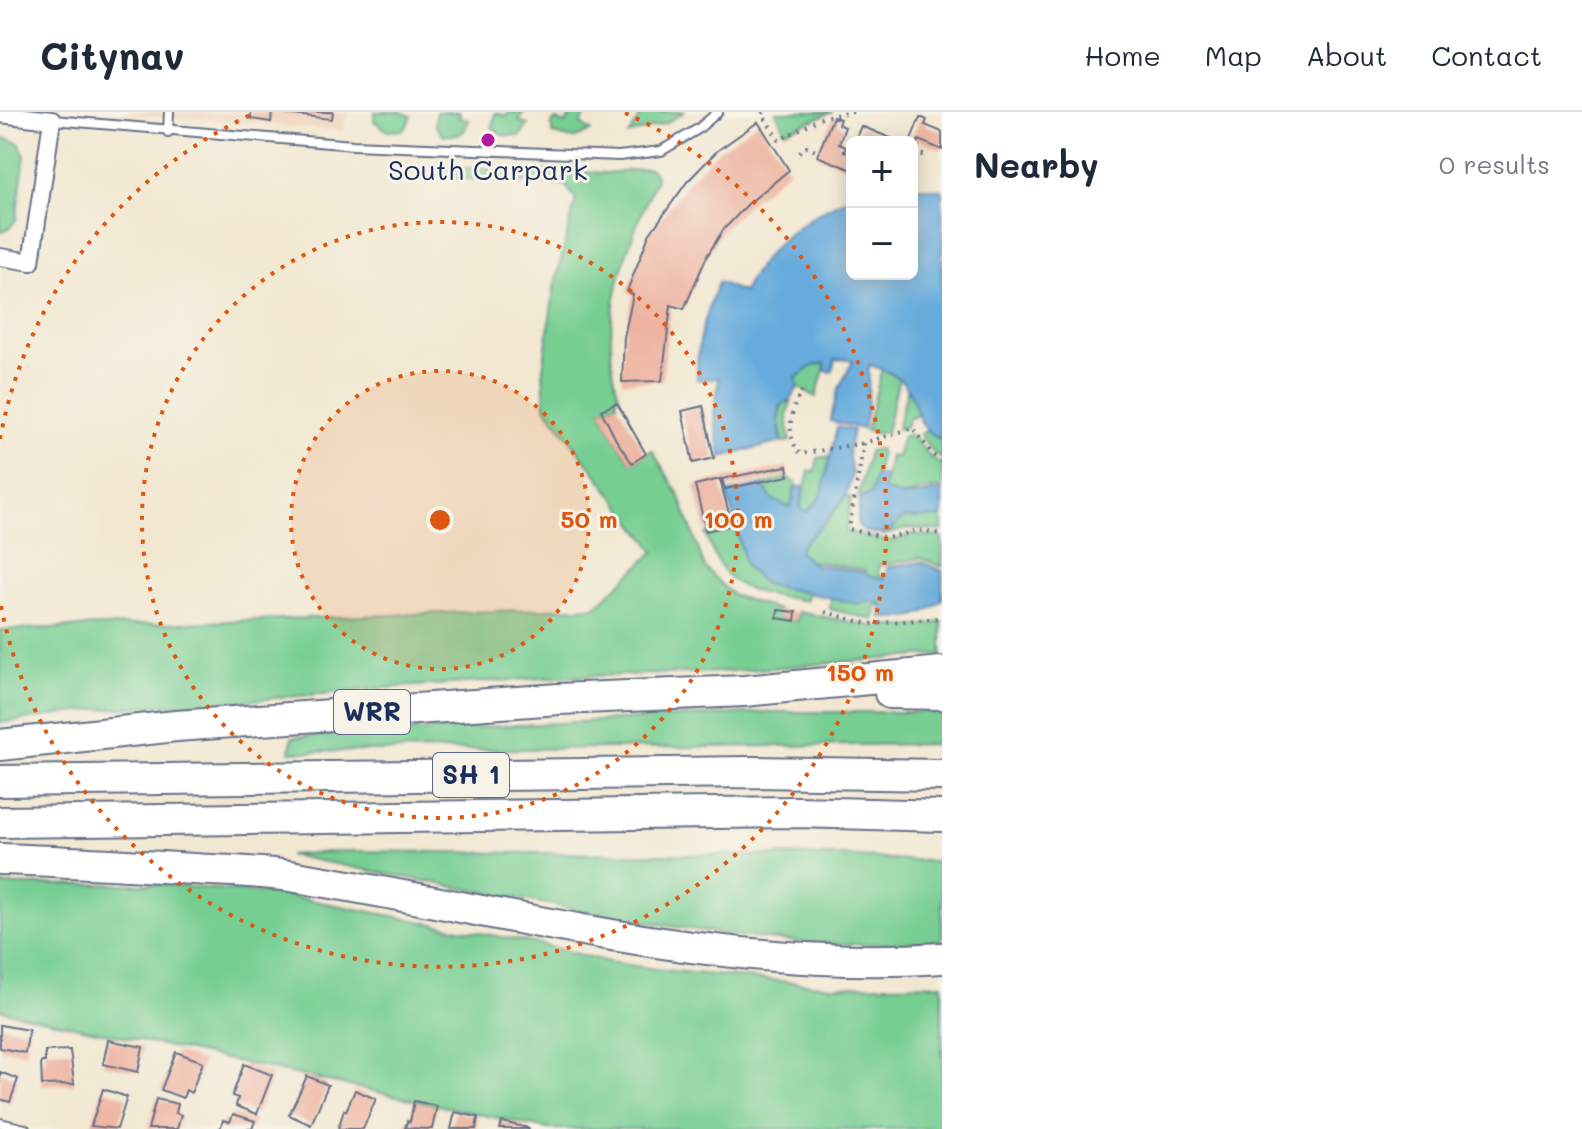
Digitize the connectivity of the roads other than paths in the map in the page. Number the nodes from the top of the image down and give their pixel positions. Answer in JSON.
{"nodes":[{"id":1,"x":169,"y":112,"type":"edge"},
{"id":2,"x":718,"y":112,"type":"edge"},
{"id":3,"x":0,"y":114,"type":"edge"},
{"id":4,"x":52,"y":120,"type":"junction"},
{"id":5,"x":168,"y":132,"type":"junction"},
{"id":6,"x":0,"y":257,"type":"edge"},
{"id":7,"x":942,"y":672,"type":"edge"},
{"id":8,"x":744,"y":691,"type":"junction"},
{"id":9,"x":942,"y":694,"type":"edge"},
{"id":10,"x":0,"y":745,"type":"edge"},
{"id":11,"x":942,"y":775,"type":"edge"},
{"id":12,"x":0,"y":781,"type":"edge"},
{"id":13,"x":942,"y":816,"type":"edge"},
{"id":14,"x":0,"y":822,"type":"edge"},
{"id":15,"x":0,"y":859,"type":"edge"},
{"id":16,"x":942,"y":958,"type":"edge"},
{"id":17,"x":0,"y":1123,"type":"edge"},
{"id":18,"x":25,"y":1129,"type":"edge"}],
"edges":[{"from":1,"to":5,"type":"lane"},
{"from":2,"to":5,"type":"lane"},
{"from":3,"to":4,"type":"street"},
{"from":4,"to":5,"type":"lane"},
{"from":4,"to":6,"type":"street"},
{"from":7,"to":8,"type":"highway"},
{"from":8,"to":9,"type":"highway","number":"WRR"},
{"from":8,"to":10,"type":"highway","number":"WRR"},
{"from":11,"to":12,"type":"highway","number":"SH 1"},
{"from":13,"to":14,"type":"highway","number":"SH 1"},
{"from":15,"to":16,"type":"highway"},
{"from":17,"to":18,"type":"lane"}]}
